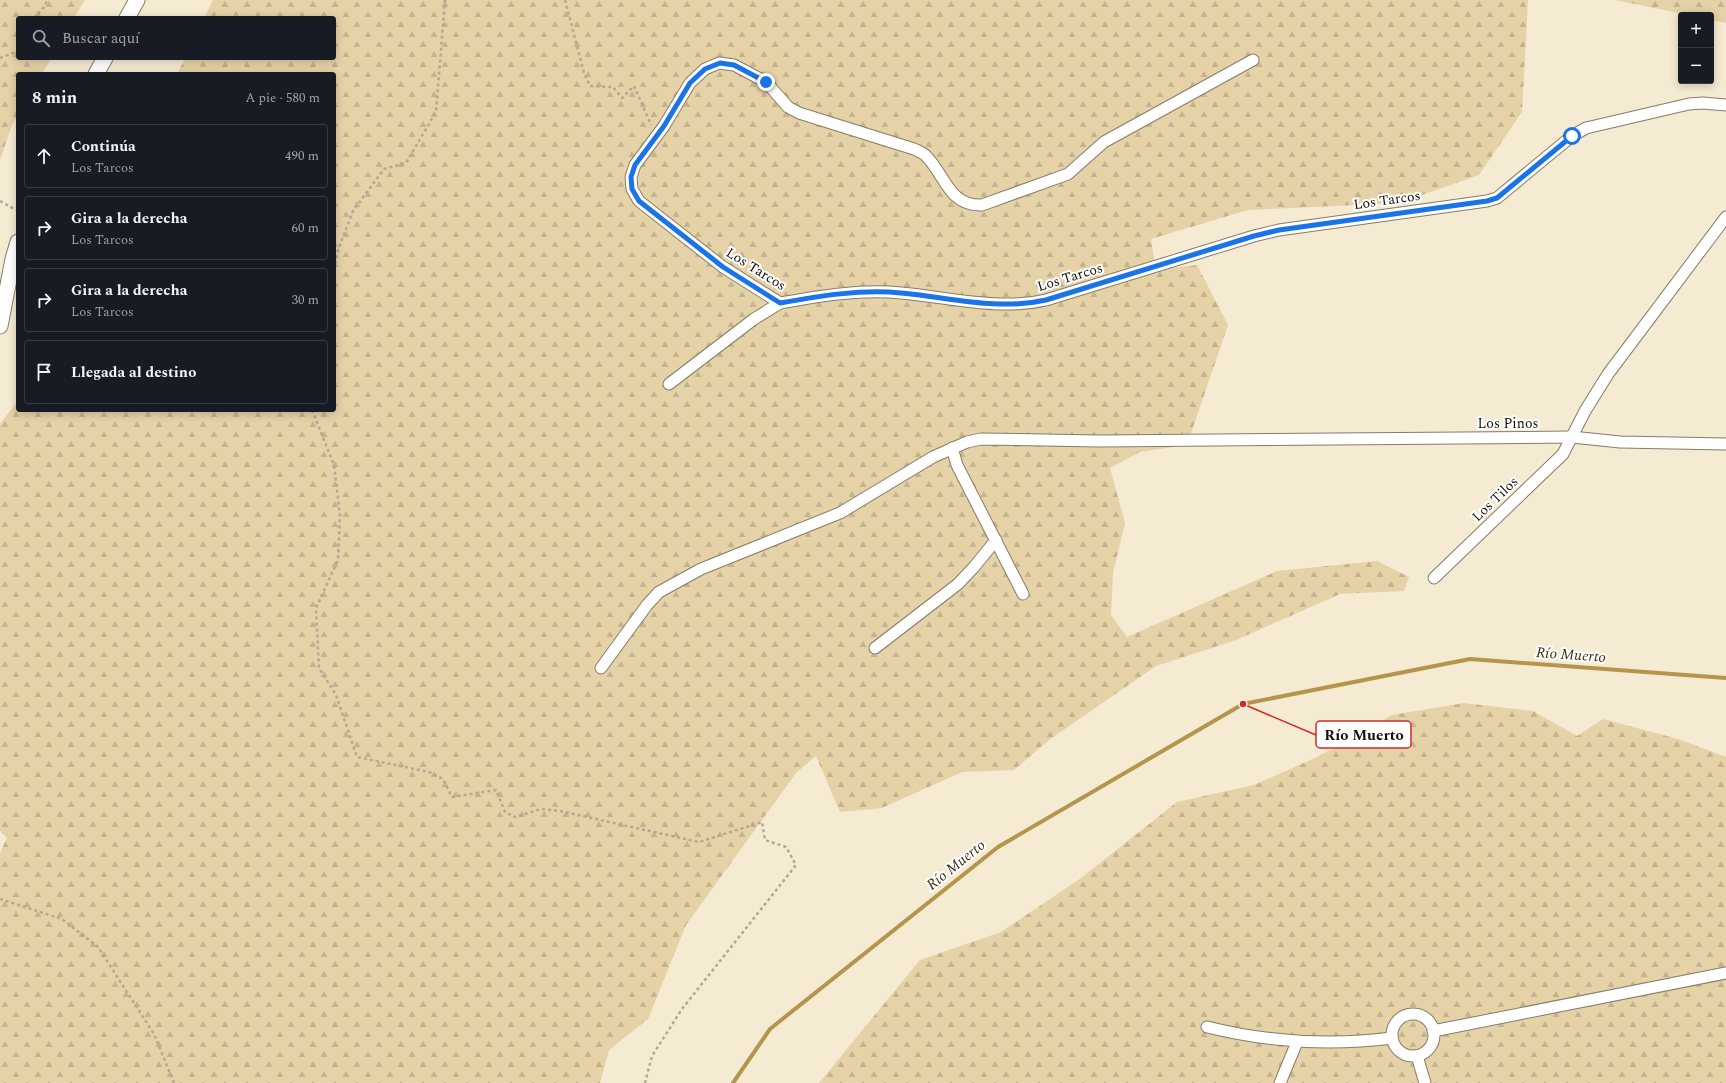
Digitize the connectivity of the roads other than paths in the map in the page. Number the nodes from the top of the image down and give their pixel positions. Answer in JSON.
{"nodes":[{"id":1,"x":137,"y":0,"type":"edge"},
{"id":2,"x":128,"y":16,"type":"edge"},
{"id":3,"x":104,"y":60,"type":"edge"},
{"id":4,"x":1253,"y":60,"type":"dead end"},
{"id":5,"x":97,"y":72,"type":"edge"},
{"id":6,"x":1726,"y":105,"type":"edge"},
{"id":7,"x":1726,"y":217,"type":"edge"},
{"id":8,"x":16,"y":249,"type":"edge"},
{"id":9,"x":780,"y":303,"type":"junction"},
{"id":10,"x":0,"y":326,"type":"edge"},
{"id":11,"x":669,"y":384,"type":"dead end"},
{"id":12,"x":1572,"y":437,"type":"junction"},
{"id":13,"x":1726,"y":444,"type":"edge"},
{"id":14,"x":952,"y":448,"type":"junction"},
{"id":15,"x":996,"y":540,"type":"junction"},
{"id":16,"x":1434,"y":578,"type":"dead end"},
{"id":17,"x":1023,"y":594,"type":"dead end"},
{"id":18,"x":875,"y":648,"type":"dead end"},
{"id":19,"x":601,"y":668,"type":"dead end"},
{"id":20,"x":1726,"y":973,"type":"edge"},
{"id":21,"x":1207,"y":1027,"type":"dead end"},
{"id":22,"x":1433,"y":1031,"type":"junction"},
{"id":23,"x":1392,"y":1038,"type":"junction"},
{"id":24,"x":1296,"y":1042,"type":"junction"},
{"id":25,"x":1417,"y":1056,"type":"junction"},
{"id":26,"x":1280,"y":1083,"type":"edge"},
{"id":27,"x":1424,"y":1083,"type":"edge"}],
"edges":[{"from":1,"to":2,"type":"main road"},
{"from":3,"to":5,"type":"main road"},
{"from":4,"to":9,"type":"street","name":"Los Tarcos"},
{"from":6,"to":9,"type":"street","name":"Los Tarcos"},
{"from":7,"to":12,"type":"street"},
{"from":8,"to":10,"type":"main road"},
{"from":9,"to":11,"type":"street"},
{"from":12,"to":13,"type":"street","name":"Los Pinos"},
{"from":12,"to":14,"type":"street","name":"Los Pinos"},
{"from":12,"to":16,"type":"street","name":"Los Tilos"},
{"from":14,"to":15,"type":"street"},
{"from":14,"to":19,"type":"street","name":"Los Pinos"},
{"from":15,"to":17,"type":"street"},
{"from":15,"to":18,"type":"street"},
{"from":20,"to":22,"type":"street"},
{"from":21,"to":24,"type":"street"},
{"from":22,"to":23,"type":"street"},
{"from":22,"to":25,"type":"street"},
{"from":23,"to":24,"type":"street"},
{"from":23,"to":25,"type":"street"},
{"from":24,"to":26,"type":"street"},
{"from":25,"to":27,"type":"street"}]}
